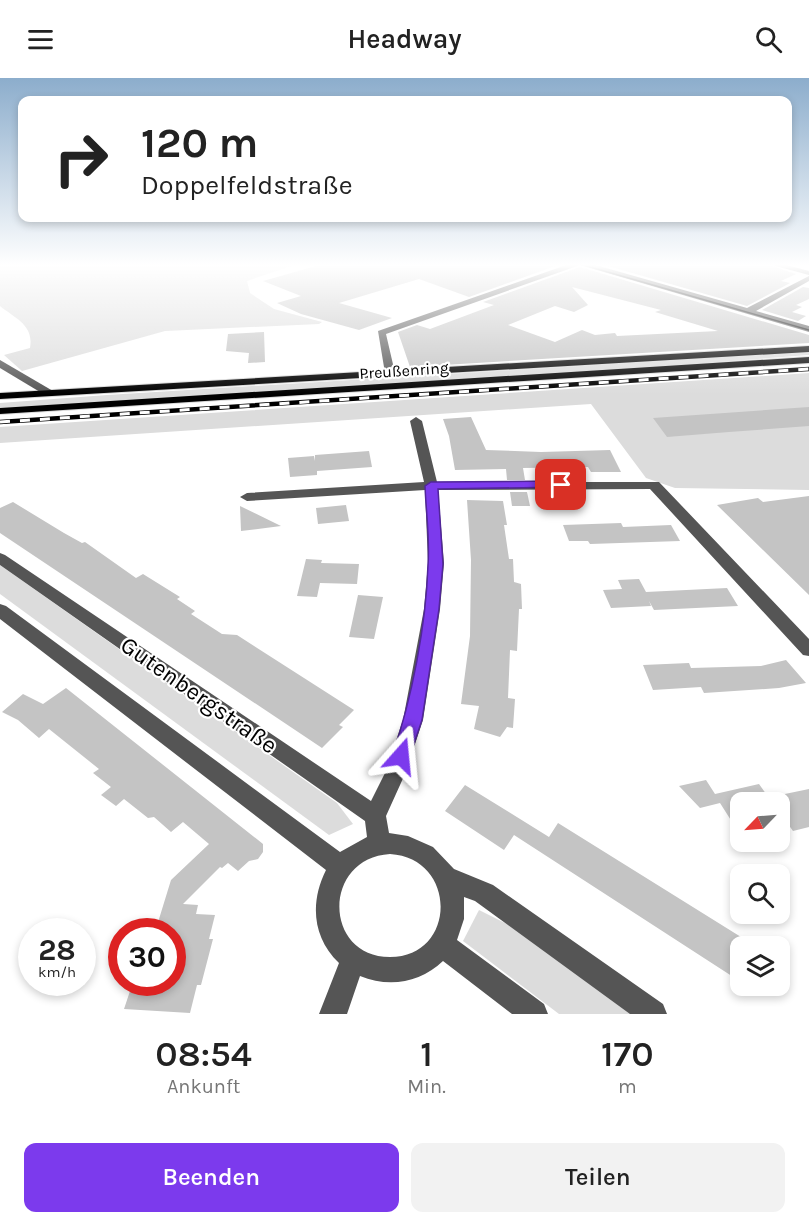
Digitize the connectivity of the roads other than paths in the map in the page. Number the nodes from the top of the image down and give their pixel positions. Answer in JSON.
{"nodes":[{"id":1,"x":453,"y":308,"type":"edge"},
{"id":2,"x":732,"y":308,"type":"edge"},
{"id":3,"x":755,"y":308,"type":"edge"},
{"id":4,"x":747,"y":312,"type":"junction"},
{"id":5,"x":809,"y":329,"type":"edge"},
{"id":6,"x":809,"y":349,"type":"edge"},
{"id":7,"x":809,"y":360,"type":"edge"},
{"id":8,"x":0,"y":363,"type":"edge"},
{"id":9,"x":390,"y":373,"type":"junction"},
{"id":10,"x":49,"y":393,"type":"junction"},
{"id":11,"x":0,"y":396,"type":"edge"},
{"id":12,"x":0,"y":411,"type":"edge"},
{"id":13,"x":416,"y":421,"type":"dead end"},
{"id":14,"x":431,"y":486,"type":"junction"},
{"id":15,"x":247,"y":497,"type":"dead end"},
{"id":16,"x":0,"y":558,"type":"edge"},
{"id":17,"x":0,"y":610,"type":"edge"},
{"id":18,"x":809,"y":650,"type":"edge"},
{"id":19,"x":375,"y":816,"type":"junction"},
{"id":20,"x":380,"y":844,"type":"junction"},
{"id":21,"x":341,"y":867,"type":"junction"},
{"id":22,"x":448,"y":878,"type":"junction"},
{"id":23,"x":442,"y":944,"type":"junction"},
{"id":24,"x":354,"y":959,"type":"junction"},
{"id":25,"x":333,"y":1014,"type":"edge"},
{"id":26,"x":534,"y":1014,"type":"edge"},
{"id":27,"x":653,"y":1014,"type":"edge"}],
"edges":[{"from":1,"to":9,"type":"street"},
{"from":2,"to":4,"type":"street"},
{"from":3,"to":4,"type":"street"},
{"from":4,"to":5,"type":"street"},
{"from":6,"to":9,"type":"main road","name":"Preußenring"},
{"from":7,"to":12,"type":"main road","name":"Preußenring"},
{"from":8,"to":10,"type":"street"},
{"from":9,"to":10,"type":"main road","name":"Preußenring"},
{"from":10,"to":11,"type":"main road","name":"Preußenring"},
{"from":13,"to":14,"type":"street"},
{"from":14,"to":15,"type":"street"},
{"from":14,"to":18,"type":"street"},
{"from":14,"to":19,"type":"street"},
{"from":16,"to":19,"type":"street","name":"Gutenbergstraße"},
{"from":17,"to":21,"type":"street"},
{"from":19,"to":20,"type":"street"},
{"from":20,"to":21,"type":"street"},
{"from":20,"to":22,"type":"street"},
{"from":21,"to":24,"type":"street"},
{"from":22,"to":23,"type":"street"},
{"from":22,"to":27,"type":"street"},
{"from":23,"to":24,"type":"street"},
{"from":23,"to":26,"type":"street"},
{"from":24,"to":25,"type":"street"}]}
